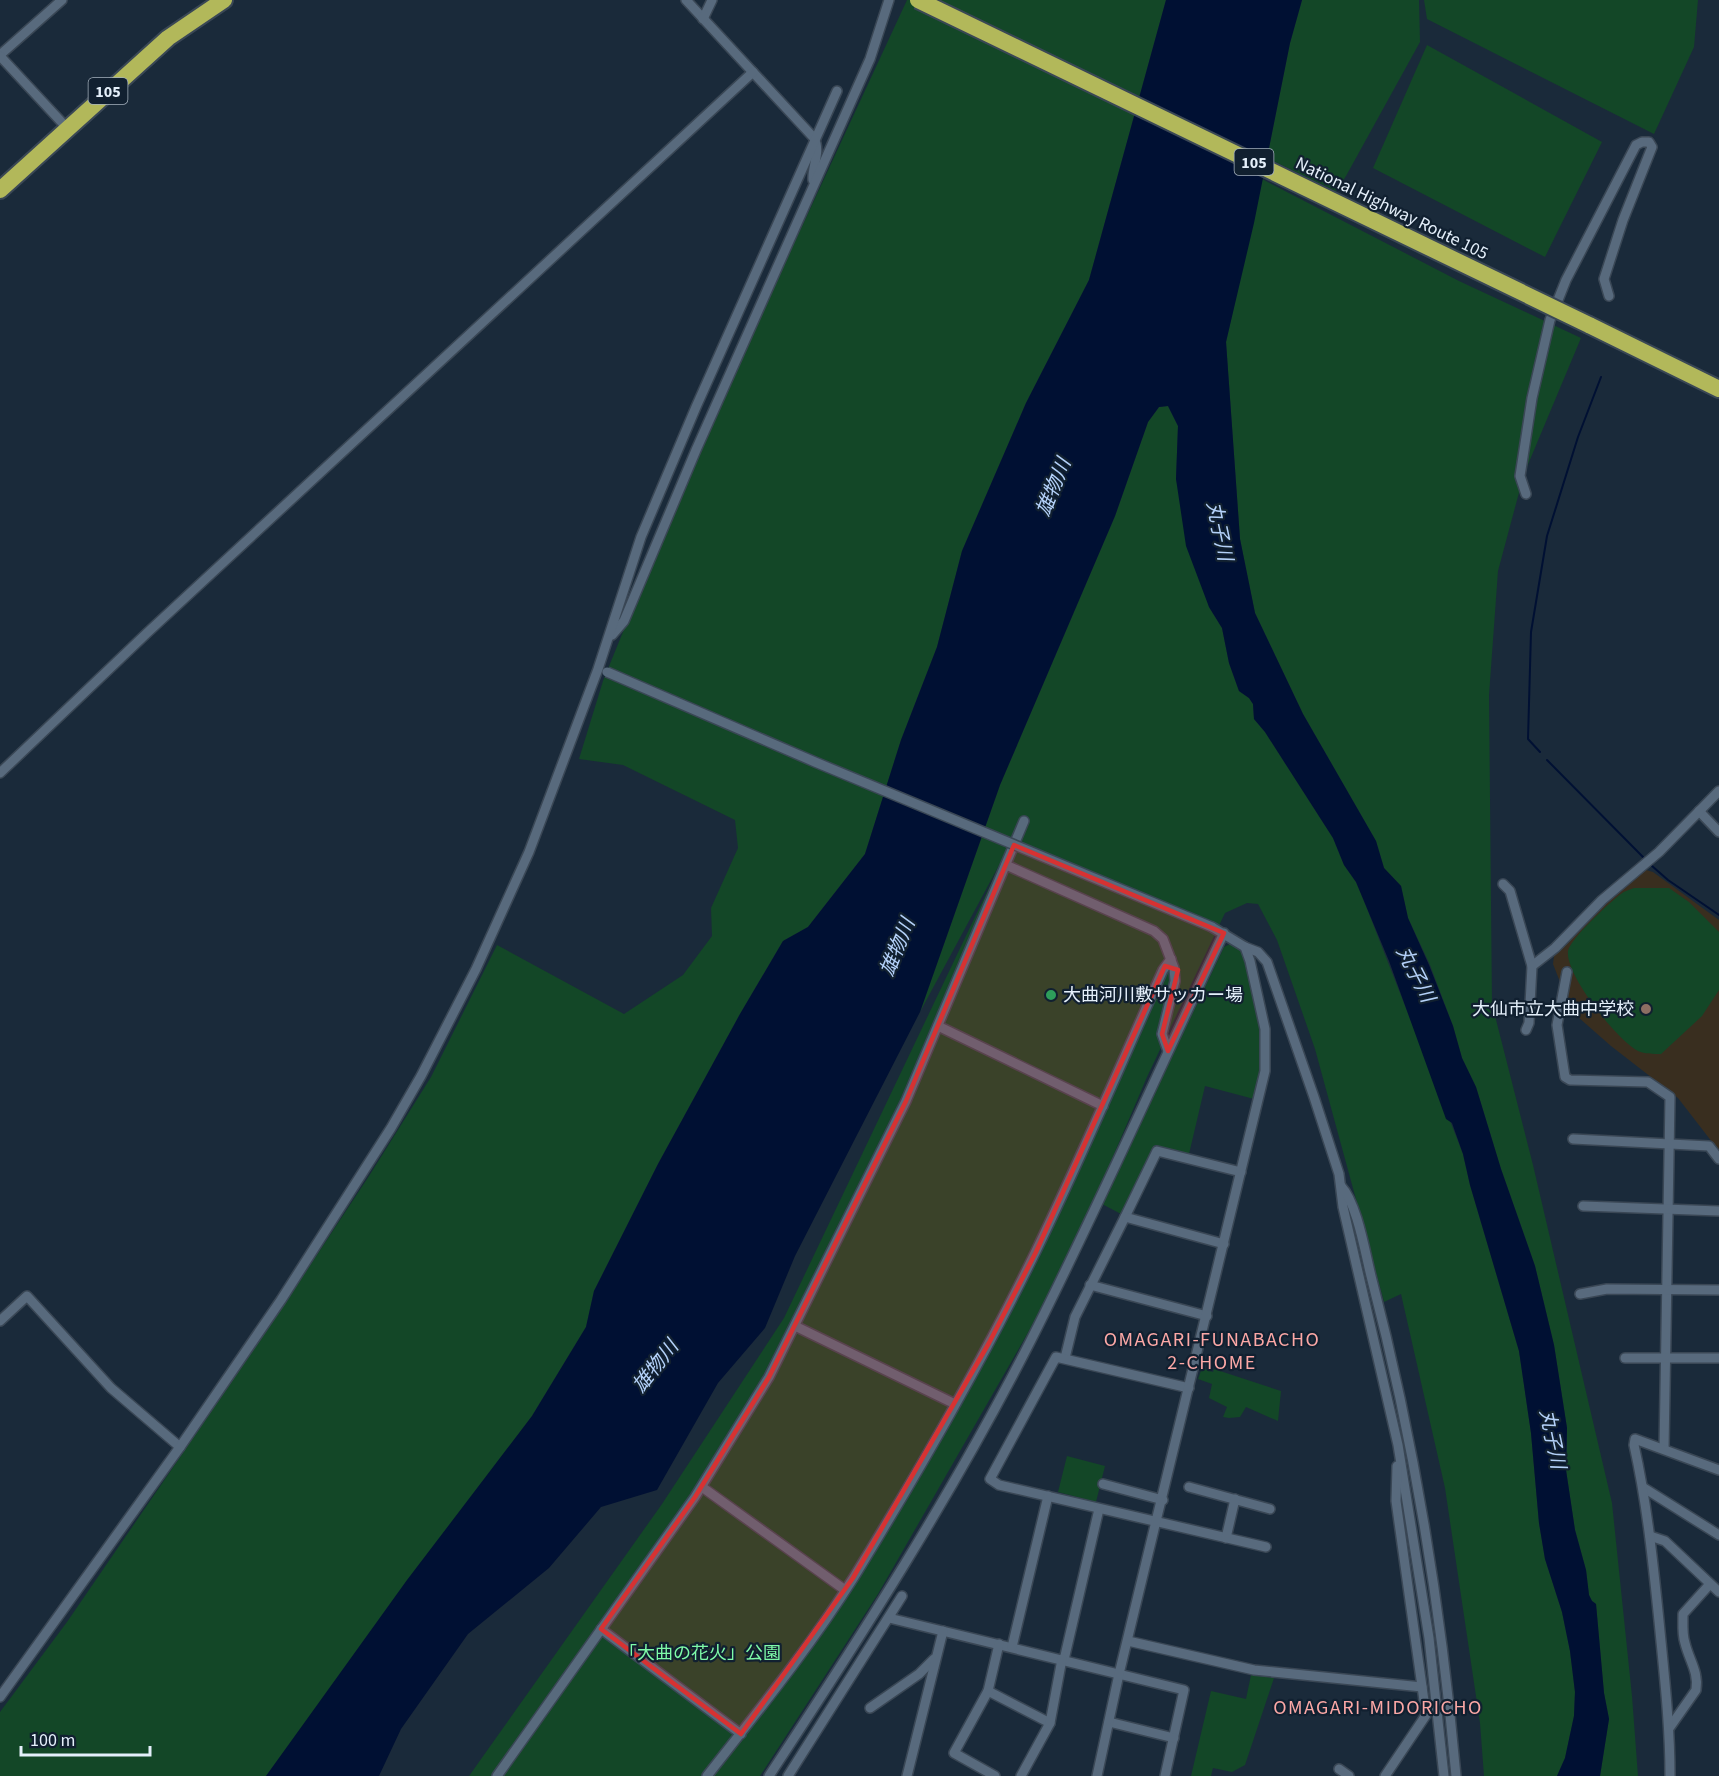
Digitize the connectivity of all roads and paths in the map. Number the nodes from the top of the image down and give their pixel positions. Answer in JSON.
{"nodes":[{"id":1,"x":62,"y":0,"type":"edge"},
{"id":2,"x":224,"y":0,"type":"edge"},
{"id":3,"x":686,"y":0,"type":"edge"},
{"id":4,"x":712,"y":0,"type":"edge"},
{"id":5,"x":888,"y":0,"type":"edge"},
{"id":6,"x":918,"y":0,"type":"edge"},
{"id":7,"x":703,"y":19,"type":"junction"},
{"id":8,"x":0,"y":55,"type":"edge"},
{"id":9,"x":753,"y":72,"type":"junction"},
{"id":10,"x":837,"y":91,"type":"dead end"},
{"id":11,"x":67,"y":128,"type":"junction"},
{"id":12,"x":814,"y":138,"type":"junction"},
{"id":13,"x":814,"y":184,"type":"junction"},
{"id":14,"x":0,"y":190,"type":"edge"},
{"id":15,"x":1609,"y":296,"type":"dead end"},
{"id":16,"x":1719,"y":389,"type":"edge"},
{"id":17,"x":1526,"y":494,"type":"dead end"},
{"id":18,"x":609,"y":639,"type":"junction"},
{"id":19,"x":602,"y":671,"type":"junction"},
{"id":20,"x":0,"y":773,"type":"edge"},
{"id":21,"x":1719,"y":791,"type":"edge"},
{"id":22,"x":1699,"y":811,"type":"junction"},
{"id":23,"x":1024,"y":821,"type":"dead end"},
{"id":24,"x":1719,"y":832,"type":"edge"},
{"id":25,"x":1006,"y":865,"type":"junction"},
{"id":26,"x":1503,"y":884,"type":"dead end"},
{"id":27,"x":1224,"y":933,"type":"junction"},
{"id":28,"x":1245,"y":947,"type":"junction"},
{"id":29,"x":1171,"y":959,"type":"junction"},
{"id":30,"x":1532,"y":966,"type":"junction"},
{"id":31,"x":1567,"y":972,"type":"dead end"},
{"id":32,"x":938,"y":1026,"type":"junction"},
{"id":33,"x":1526,"y":1030,"type":"dead end"},
{"id":34,"x":1168,"y":1051,"type":"junction"},
{"id":35,"x":1103,"y":1106,"type":"junction"},
{"id":36,"x":1573,"y":1139,"type":"dead end"},
{"id":37,"x":1670,"y":1143,"type":"junction"},
{"id":38,"x":1719,"y":1159,"type":"edge"},
{"id":39,"x":1241,"y":1172,"type":"junction"},
{"id":40,"x":1341,"y":1186,"type":"junction"},
{"id":41,"x":1583,"y":1206,"type":"dead end"},
{"id":42,"x":1669,"y":1209,"type":"junction"},
{"id":43,"x":1719,"y":1211,"type":"edge"},
{"id":44,"x":1125,"y":1216,"type":"junction"},
{"id":45,"x":1224,"y":1244,"type":"junction"},
{"id":46,"x":1090,"y":1284,"type":"junction"},
{"id":47,"x":1667,"y":1290,"type":"junction"},
{"id":48,"x":1719,"y":1290,"type":"edge"},
{"id":49,"x":1580,"y":1294,"type":"dead end"},
{"id":50,"x":1207,"y":1316,"type":"junction"},
{"id":51,"x":0,"y":1321,"type":"edge"},
{"id":52,"x":795,"y":1326,"type":"junction"},
{"id":53,"x":1065,"y":1358,"type":"junction"},
{"id":54,"x":1625,"y":1358,"type":"dead end"},
{"id":55,"x":1665,"y":1358,"type":"junction"},
{"id":56,"x":1719,"y":1358,"type":"edge"},
{"id":57,"x":1189,"y":1388,"type":"junction"},
{"id":58,"x":955,"y":1404,"type":"junction"},
{"id":59,"x":1398,"y":1445,"type":"junction"},
{"id":60,"x":180,"y":1447,"type":"junction"},
{"id":61,"x":1664,"y":1449,"type":"junction"},
{"id":62,"x":1719,"y":1470,"type":"edge"},
{"id":63,"x":1102,"y":1484,"type":"dead end"},
{"id":64,"x":702,"y":1487,"type":"junction"},
{"id":65,"x":1189,"y":1487,"type":"dead end"},
{"id":66,"x":1644,"y":1488,"type":"junction"},
{"id":67,"x":1048,"y":1496,"type":"junction"},
{"id":68,"x":1235,"y":1499,"type":"junction"},
{"id":69,"x":1163,"y":1500,"type":"junction"},
{"id":70,"x":1099,"y":1509,"type":"junction"},
{"id":71,"x":1270,"y":1509,"type":"dead end"},
{"id":72,"x":1157,"y":1522,"type":"junction"},
{"id":73,"x":1719,"y":1535,"type":"edge"},
{"id":74,"x":1650,"y":1536,"type":"junction"},
{"id":75,"x":1226,"y":1538,"type":"junction"},
{"id":76,"x":1266,"y":1547,"type":"dead end"},
{"id":77,"x":1710,"y":1584,"type":"junction"},
{"id":78,"x":845,"y":1590,"type":"junction"},
{"id":79,"x":1719,"y":1592,"type":"edge"},
{"id":80,"x":902,"y":1596,"type":"dead end"},
{"id":81,"x":889,"y":1618,"type":"junction"},
{"id":82,"x":601,"y":1629,"type":"junction"},
{"id":83,"x":943,"y":1631,"type":"junction"},
{"id":84,"x":1128,"y":1641,"type":"junction"},
{"id":85,"x":999,"y":1644,"type":"junction"},
{"id":86,"x":1012,"y":1647,"type":"junction"},
{"id":87,"x":935,"y":1657,"type":"junction"},
{"id":88,"x":1063,"y":1660,"type":"junction"},
{"id":89,"x":1119,"y":1674,"type":"junction"},
{"id":90,"x":1422,"y":1687,"type":"junction"},
{"id":91,"x":988,"y":1691,"type":"junction"},
{"id":92,"x":0,"y":1697,"type":"edge"},
{"id":93,"x":870,"y":1708,"type":"dead end"},
{"id":94,"x":1425,"y":1713,"type":"junction"},
{"id":95,"x":1439,"y":1713,"type":"junction"},
{"id":96,"x":1109,"y":1722,"type":"junction"},
{"id":97,"x":1050,"y":1723,"type":"junction"},
{"id":98,"x":1670,"y":1727,"type":"junction"},
{"id":99,"x":741,"y":1734,"type":"junction"},
{"id":100,"x":1174,"y":1738,"type":"junction"},
{"id":101,"x":1340,"y":1769,"type":"dead end"},
{"id":102,"x":497,"y":1776,"type":"edge"},
{"id":103,"x":707,"y":1776,"type":"edge"},
{"id":104,"x":769,"y":1776,"type":"edge"},
{"id":105,"x":788,"y":1776,"type":"edge"},
{"id":106,"x":907,"y":1776,"type":"edge"},
{"id":107,"x":995,"y":1776,"type":"edge"},
{"id":108,"x":1021,"y":1776,"type":"edge"},
{"id":109,"x":1097,"y":1776,"type":"edge"},
{"id":110,"x":1165,"y":1776,"type":"edge"},
{"id":111,"x":1349,"y":1776,"type":"edge"},
{"id":112,"x":1385,"y":1776,"type":"edge"},
{"id":113,"x":1444,"y":1776,"type":"edge"},
{"id":114,"x":1456,"y":1776,"type":"edge"},
{"id":115,"x":1670,"y":1776,"type":"edge"}],
"edges":[{"from":1,"to":8,"type":"street"},
{"from":2,"to":11,"type":"highway","number":"105"},
{"from":3,"to":7,"type":"street"},
{"from":4,"to":7,"type":"street"},
{"from":5,"to":13,"type":"street"},
{"from":6,"to":16,"type":"highway","name":"National Highway Route 105","number":"105","bridge":true},
{"from":7,"to":9,"type":"street"},
{"from":8,"to":11,"type":"street"},
{"from":9,"to":12,"type":"street"},
{"from":9,"to":20,"type":"street"},
{"from":10,"to":12,"type":"street"},
{"from":11,"to":14,"type":"highway","number":"105"},
{"from":12,"to":13,"type":"street"},
{"from":12,"to":18,"type":"street"},
{"from":13,"to":18,"type":"street"},
{"from":15,"to":17,"type":"street"},
{"from":18,"to":19,"type":"street"},
{"from":19,"to":27,"type":"street","bridge":true},
{"from":19,"to":60,"type":"street"},
{"from":21,"to":22,"type":"street"},
{"from":22,"to":24,"type":"street"},
{"from":22,"to":30,"type":"street"},
{"from":23,"to":25,"type":"street"},
{"from":25,"to":29,"type":"street"},
{"from":25,"to":32,"type":"street"},
{"from":26,"to":30,"type":"street"},
{"from":27,"to":28,"type":"street"},
{"from":27,"to":34,"type":"street"},
{"from":28,"to":39,"type":"street"},
{"from":28,"to":40,"type":"street"},
{"from":29,"to":34,"type":"street"},
{"from":29,"to":35,"type":"street"},
{"from":30,"to":33,"type":"street"},
{"from":31,"to":37,"type":"street"},
{"from":32,"to":35,"type":"street"},
{"from":32,"to":52,"type":"street"},
{"from":34,"to":104,"type":"street"},
{"from":35,"to":58,"type":"street"},
{"from":36,"to":37,"type":"street"},
{"from":37,"to":38,"type":"street"},
{"from":37,"to":42,"type":"street"},
{"from":39,"to":44,"type":"street"},
{"from":39,"to":45,"type":"street"},
{"from":40,"to":59,"type":"street"},
{"from":40,"to":114,"type":"street"},
{"from":41,"to":42,"type":"street"},
{"from":42,"to":43,"type":"street"},
{"from":42,"to":47,"type":"street"},
{"from":44,"to":45,"type":"street"},
{"from":44,"to":46,"type":"street"},
{"from":45,"to":50,"type":"street"},
{"from":46,"to":50,"type":"street"},
{"from":46,"to":53,"type":"street"},
{"from":47,"to":48,"type":"street"},
{"from":47,"to":49,"type":"street"},
{"from":47,"to":55,"type":"street"},
{"from":50,"to":57,"type":"street"},
{"from":51,"to":60,"type":"street"},
{"from":52,"to":58,"type":"street"},
{"from":52,"to":64,"type":"street"},
{"from":53,"to":57,"type":"street"},
{"from":53,"to":67,"type":"street"},
{"from":54,"to":55,"type":"street"},
{"from":55,"to":56,"type":"street"},
{"from":55,"to":61,"type":"street"},
{"from":57,"to":69,"type":"street"},
{"from":58,"to":78,"type":"street"},
{"from":59,"to":90,"type":"street"},
{"from":59,"to":95,"type":"street"},
{"from":60,"to":92,"type":"street"},
{"from":61,"to":62,"type":"street"},
{"from":61,"to":66,"type":"street"},
{"from":63,"to":69,"type":"street"},
{"from":64,"to":78,"type":"street"},
{"from":64,"to":82,"type":"street"},
{"from":65,"to":68,"type":"street"},
{"from":66,"to":73,"type":"street"},
{"from":66,"to":74,"type":"street"},
{"from":67,"to":70,"type":"street"},
{"from":67,"to":86,"type":"street"},
{"from":68,"to":71,"type":"street"},
{"from":68,"to":75,"type":"street"},
{"from":69,"to":72,"type":"street"},
{"from":70,"to":72,"type":"street"},
{"from":70,"to":88,"type":"street"},
{"from":72,"to":75,"type":"street"},
{"from":72,"to":84,"type":"street"},
{"from":74,"to":77,"type":"street"},
{"from":74,"to":98,"type":"street"},
{"from":75,"to":76,"type":"street"},
{"from":77,"to":79,"type":"street"},
{"from":77,"to":98,"type":"street"},
{"from":78,"to":99,"type":"street"},
{"from":80,"to":81,"type":"street"},
{"from":81,"to":83,"type":"street"},
{"from":81,"to":105,"type":"street"},
{"from":82,"to":99,"type":"street"},
{"from":82,"to":102,"type":"street"},
{"from":83,"to":85,"type":"street"},
{"from":83,"to":87,"type":"street"},
{"from":84,"to":89,"type":"street"},
{"from":84,"to":90,"type":"street"},
{"from":85,"to":86,"type":"street"},
{"from":85,"to":91,"type":"street"},
{"from":86,"to":88,"type":"street"},
{"from":87,"to":93,"type":"street"},
{"from":87,"to":106,"type":"street"},
{"from":88,"to":89,"type":"street"},
{"from":88,"to":97,"type":"street"},
{"from":89,"to":96,"type":"street"},
{"from":89,"to":100,"type":"street"},
{"from":90,"to":94,"type":"street"},
{"from":91,"to":97,"type":"street"},
{"from":91,"to":107,"type":"street"},
{"from":94,"to":95,"type":"street"},
{"from":94,"to":112,"type":"street"},
{"from":95,"to":113,"type":"street"},
{"from":96,"to":100,"type":"street"},
{"from":96,"to":109,"type":"street"},
{"from":97,"to":108,"type":"street"},
{"from":98,"to":115,"type":"street"},
{"from":99,"to":103,"type":"street"},
{"from":100,"to":110,"type":"street"},
{"from":101,"to":111,"type":"street"}]}
